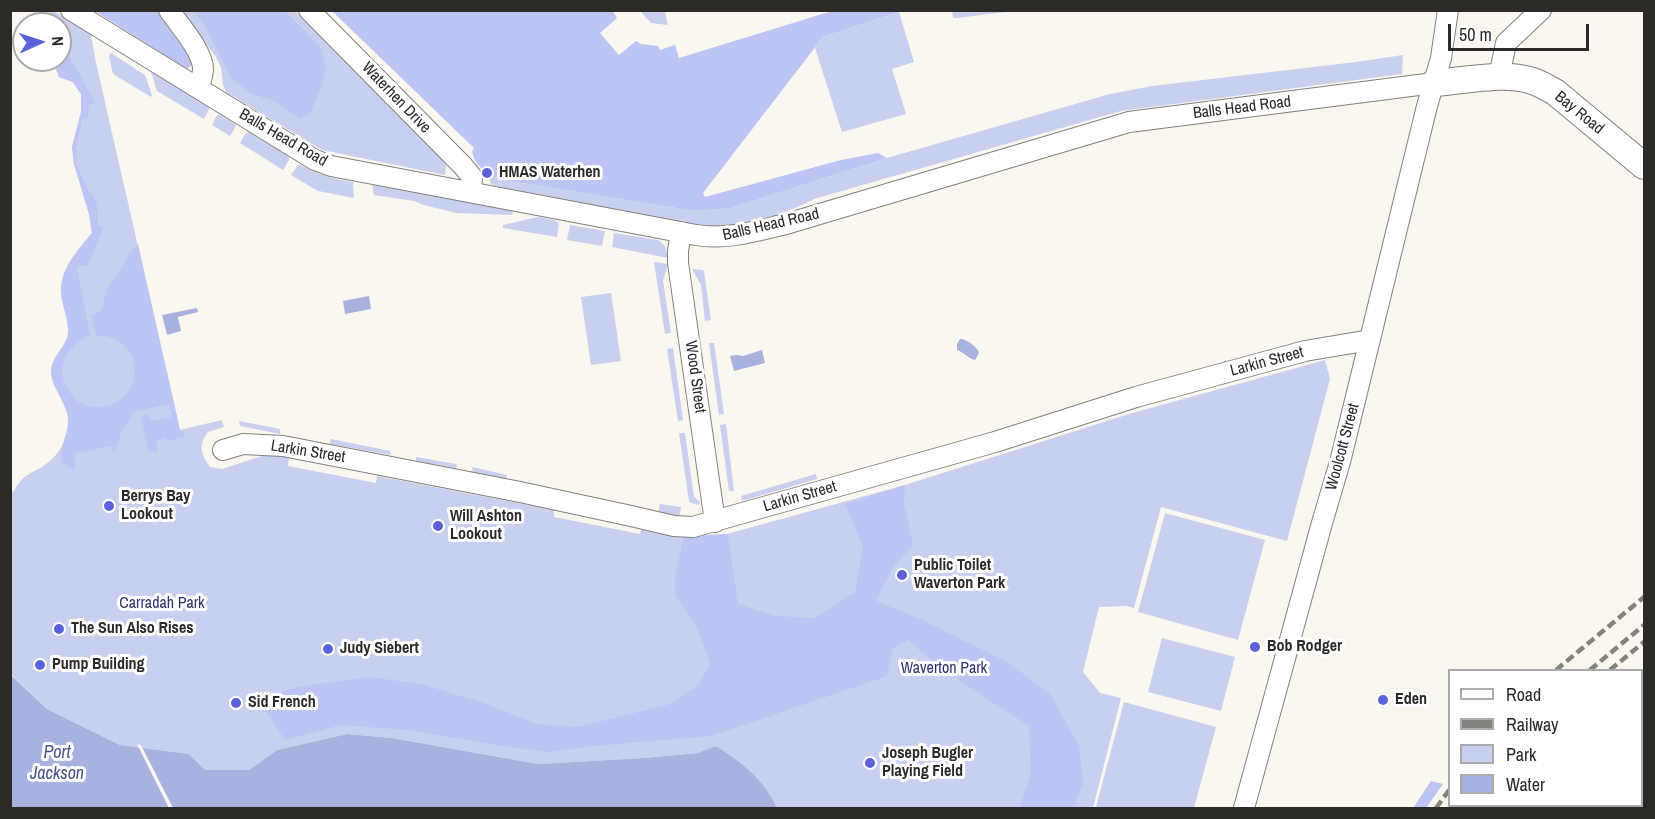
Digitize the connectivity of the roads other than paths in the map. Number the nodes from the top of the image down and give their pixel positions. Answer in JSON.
{"nodes":[{"id":1,"x":71,"y":10,"type":"edge"},
{"id":2,"x":169,"y":10,"type":"edge"},
{"id":3,"x":309,"y":10,"type":"edge"},
{"id":4,"x":1448,"y":10,"type":"edge"},
{"id":5,"x":1541,"y":10,"type":"edge"},
{"id":6,"x":1499,"y":77,"type":"junction"},
{"id":7,"x":1434,"y":83,"type":"junction"},
{"id":8,"x":199,"y":88,"type":"junction"},
{"id":9,"x":1644,"y":166,"type":"edge"},
{"id":10,"x":471,"y":192,"type":"junction"},
{"id":11,"x":681,"y":232,"type":"junction"},
{"id":12,"x":1370,"y":340,"type":"junction"},
{"id":13,"x":223,"y":450,"type":"dead end"},
{"id":14,"x":715,"y":522,"type":"junction"},
{"id":15,"x":1244,"y":808,"type":"edge"}],
"edges":[{"from":1,"to":8,"type":"street","name":"Balls Head Road"},
{"from":2,"to":8,"type":"street"},
{"from":3,"to":10,"type":"street","name":"Waterhen Drive"},
{"from":4,"to":7,"type":"street","name":"Woolcott Street"},
{"from":5,"to":6,"type":"street"},
{"from":6,"to":7,"type":"street","name":"Bay Road"},
{"from":6,"to":9,"type":"street","name":"Bay Road"},
{"from":7,"to":11,"type":"street","name":"Balls Head Road"},
{"from":7,"to":12,"type":"street","name":"Woolcott Street"},
{"from":8,"to":10,"type":"street","name":"Balls Head Road"},
{"from":10,"to":11,"type":"street","name":"Balls Head Road"},
{"from":11,"to":14,"type":"street","name":"Wood Street"},
{"from":12,"to":14,"type":"street","name":"Larkin Street"},
{"from":12,"to":15,"type":"street","name":"Woolcott Street"},
{"from":13,"to":14,"type":"street","name":"Larkin Street"}]}
